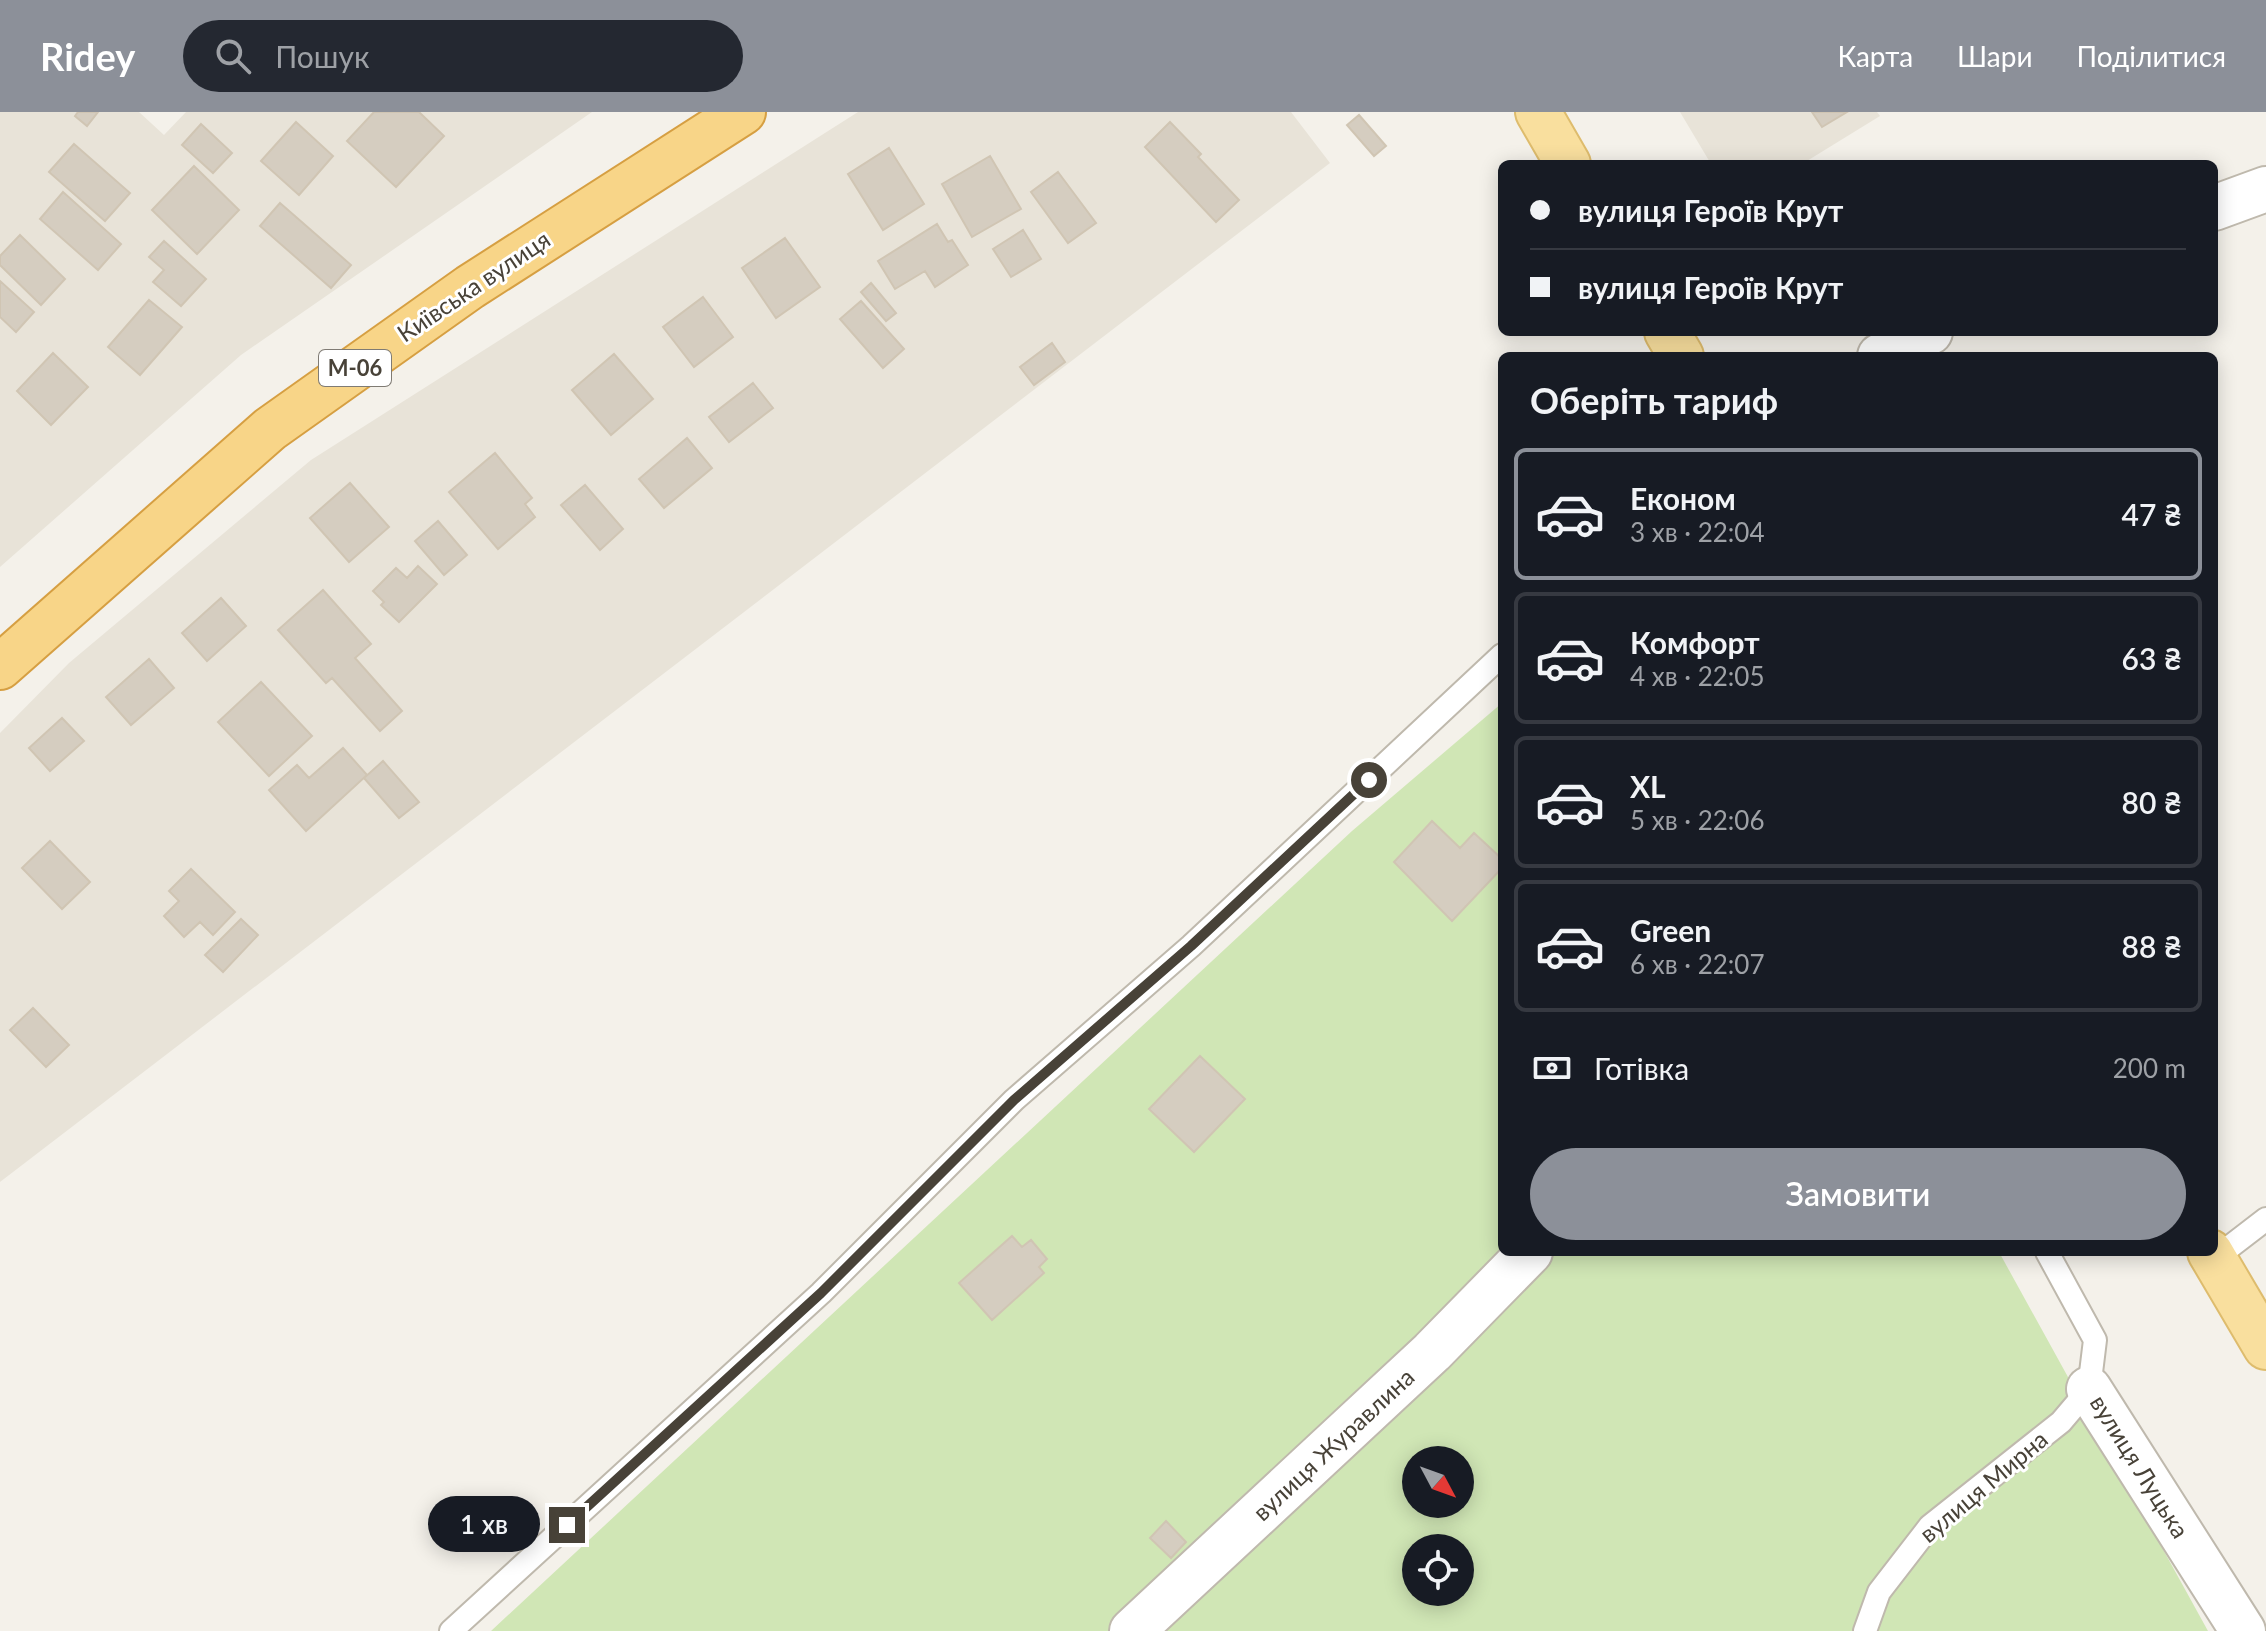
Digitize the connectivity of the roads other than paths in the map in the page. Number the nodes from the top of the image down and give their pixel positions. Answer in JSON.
{"nodes":[{"id":1,"x":743,"y":112,"type":"edge"},
{"id":2,"x":1538,"y":112,"type":"edge"},
{"id":3,"x":1566,"y":160,"type":"edge"},
{"id":4,"x":2266,"y":189,"type":"edge"},
{"id":5,"x":2218,"y":207,"type":"edge"},
{"id":6,"x":1922,"y":336,"type":"edge"},
{"id":7,"x":1888,"y":352,"type":"edge"},
{"id":8,"x":1498,"y":659,"type":"edge"},
{"id":9,"x":0,"y":667,"type":"edge"},
{"id":10,"x":2266,"y":1219,"type":"edge"},
{"id":11,"x":2218,"y":1252,"type":"edge"},
{"id":12,"x":1526,"y":1256,"type":"edge"},
{"id":13,"x":2049,"y":1256,"type":"edge"},
{"id":14,"x":2212,"y":1256,"type":"edge"},
{"id":15,"x":2266,"y":1347,"type":"edge"},
{"id":16,"x":2089,"y":1389,"type":"junction"},
{"id":17,"x":451,"y":1631,"type":"edge"},
{"id":18,"x":1132,"y":1631,"type":"edge"},
{"id":19,"x":1865,"y":1631,"type":"edge"},
{"id":20,"x":2243,"y":1631,"type":"edge"}],
"edges":[{"from":1,"to":9,"type":"highway","name":"Київська вулиця","number":"М-06"},
{"from":2,"to":3,"type":"main road"},
{"from":4,"to":5,"type":"street"},
{"from":6,"to":7,"type":"street"},
{"from":8,"to":17,"type":"lane"},
{"from":10,"to":11,"type":"lane"},
{"from":12,"to":18,"type":"street","name":"вулиця Журавлина"},
{"from":13,"to":16,"type":"lane","name":"вулиця Луцька"},
{"from":14,"to":15,"type":"main road"},
{"from":16,"to":19,"type":"lane","name":"вулиця Мирна"},
{"from":16,"to":20,"type":"street","name":"вулиця Луцька"}]}
